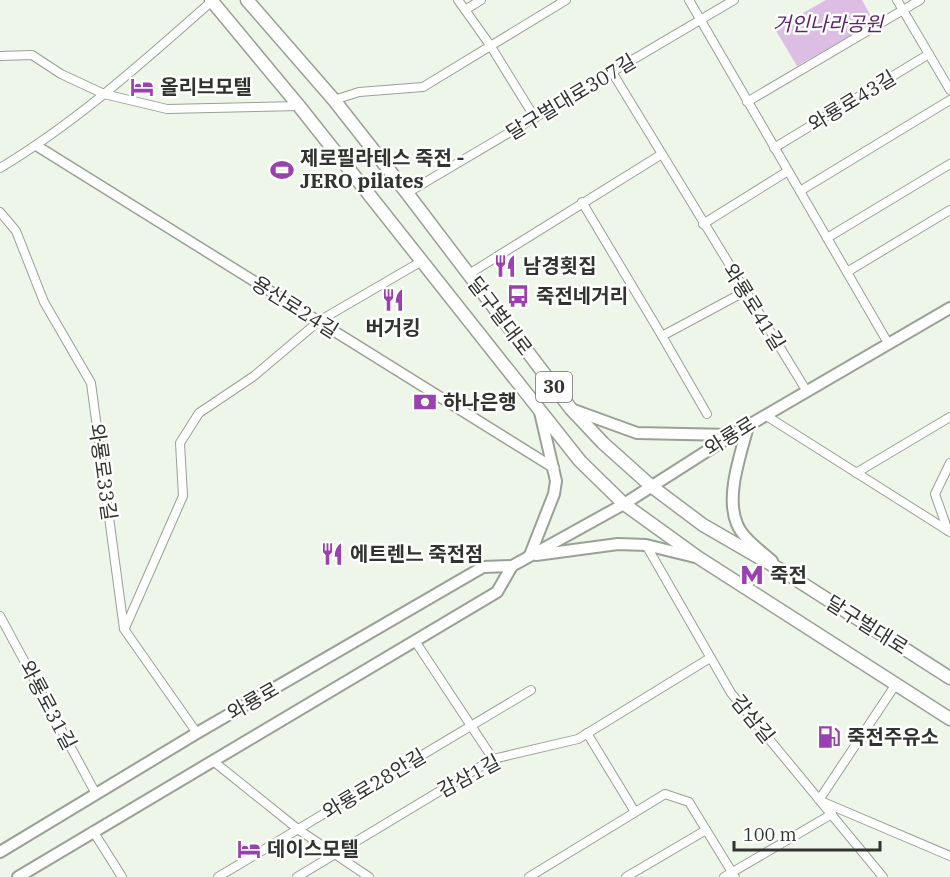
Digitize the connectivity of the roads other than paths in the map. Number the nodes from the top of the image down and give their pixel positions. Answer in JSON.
{"nodes":[{"id":1,"x":211,"y":0,"type":"edge"},
{"id":2,"x":247,"y":0,"type":"edge"},
{"id":3,"x":458,"y":0,"type":"edge"},
{"id":4,"x":481,"y":0,"type":"edge"},
{"id":5,"x":566,"y":0,"type":"edge"},
{"id":6,"x":688,"y":0,"type":"edge"},
{"id":7,"x":734,"y":0,"type":"edge"},
{"id":8,"x":897,"y":0,"type":"edge"},
{"id":9,"x":920,"y":0,"type":"edge"},
{"id":10,"x":465,"y":10,"type":"junction"},
{"id":11,"x":903,"y":10,"type":"junction"},
{"id":12,"x":700,"y":20,"type":"junction"},
{"id":13,"x":490,"y":45,"type":"junction"},
{"id":14,"x":929,"y":54,"type":"junction"},
{"id":15,"x":0,"y":56,"type":"edge"},
{"id":16,"x":612,"y":72,"type":"junction"},
{"id":17,"x":950,"y":72,"type":"edge"},
{"id":18,"x":942,"y":77,"type":"junction"},
{"id":19,"x":950,"y":90,"type":"edge"},
{"id":20,"x":106,"y":95,"type":"junction"},
{"id":21,"x":334,"y":100,"type":"junction"},
{"id":22,"x":950,"y":100,"type":"edge"},
{"id":23,"x":747,"y":102,"type":"junction"},
{"id":24,"x":299,"y":106,"type":"junction"},
{"id":25,"x":535,"y":118,"type":"junction"},
{"id":26,"x":37,"y":146,"type":"junction"},
{"id":27,"x":774,"y":147,"type":"junction"},
{"id":28,"x":662,"y":154,"type":"junction"},
{"id":29,"x":950,"y":164,"type":"edge"},
{"id":30,"x":0,"y":168,"type":"edge"},
{"id":31,"x":788,"y":171,"type":"junction"},
{"id":32,"x":800,"y":191,"type":"junction"},
{"id":33,"x":407,"y":193,"type":"junction"},
{"id":34,"x":582,"y":202,"type":"junction"},
{"id":35,"x":950,"y":210,"type":"edge"},
{"id":36,"x":0,"y":212,"type":"edge"},
{"id":37,"x":703,"y":224,"type":"junction"},
{"id":38,"x":827,"y":238,"type":"junction"},
{"id":39,"x":422,"y":261,"type":"junction"},
{"id":40,"x":847,"y":272,"type":"junction"},
{"id":41,"x":469,"y":274,"type":"junction"},
{"id":42,"x":744,"y":292,"type":"junction"},
{"id":43,"x":950,"y":308,"type":"edge"},
{"id":44,"x":319,"y":321,"type":"junction"},
{"id":45,"x":662,"y":336,"type":"junction"},
{"id":46,"x":888,"y":343,"type":"junction"},
{"id":47,"x":806,"y":390,"type":"junction"},
{"id":48,"x":571,"y":409,"type":"junction"},
{"id":49,"x":540,"y":411,"type":"junction"},
{"id":50,"x":706,"y":414,"type":"dead end"},
{"id":51,"x":765,"y":415,"type":"junction"},
{"id":52,"x":950,"y":417,"type":"edge"},
{"id":53,"x":748,"y":426,"type":"junction"},
{"id":54,"x":732,"y":435,"type":"junction"},
{"id":55,"x":950,"y":463,"type":"edge"},
{"id":56,"x":554,"y":468,"type":"junction"},
{"id":57,"x":856,"y":473,"type":"junction"},
{"id":58,"x":651,"y":486,"type":"junction"},
{"id":59,"x":624,"y":504,"type":"junction"},
{"id":60,"x":949,"y":532,"type":"edge"},
{"id":61,"x":646,"y":545,"type":"junction"},
{"id":62,"x":530,"y":555,"type":"junction"},
{"id":63,"x":699,"y":558,"type":"junction"},
{"id":64,"x":512,"y":566,"type":"junction"},
{"id":65,"x":786,"y":573,"type":"junction"},
{"id":66,"x":0,"y":616,"type":"edge"},
{"id":67,"x":124,"y":629,"type":"junction"},
{"id":68,"x":415,"y":641,"type":"junction"},
{"id":69,"x":710,"y":658,"type":"junction"},
{"id":70,"x":950,"y":678,"type":"edge"},
{"id":71,"x":896,"y":684,"type":"junction"},
{"id":72,"x":531,"y":690,"type":"dead end"},
{"id":73,"x":950,"y":719,"type":"edge"},
{"id":74,"x":471,"y":725,"type":"junction"},
{"id":75,"x":196,"y":733,"type":"junction"},
{"id":76,"x":587,"y":734,"type":"junction"},
{"id":77,"x":493,"y":759,"type":"junction"},
{"id":78,"x":213,"y":761,"type":"junction"},
{"id":79,"x":96,"y":794,"type":"junction"},
{"id":80,"x":819,"y":800,"type":"junction"},
{"id":81,"x":635,"y":812,"type":"junction"},
{"id":82,"x":832,"y":814,"type":"junction"},
{"id":83,"x":299,"y":830,"type":"junction"},
{"id":84,"x":706,"y":830,"type":"junction"},
{"id":85,"x":93,"y":831,"type":"junction"},
{"id":86,"x":0,"y":852,"type":"edge"},
{"id":87,"x":336,"y":854,"type":"junction"},
{"id":88,"x":950,"y":856,"type":"edge"},
{"id":89,"x":733,"y":875,"type":"edge"},
{"id":90,"x":18,"y":877,"type":"edge"},
{"id":91,"x":122,"y":877,"type":"edge"},
{"id":92,"x":218,"y":877,"type":"edge"},
{"id":93,"x":297,"y":877,"type":"edge"},
{"id":94,"x":369,"y":877,"type":"edge"},
{"id":95,"x":529,"y":877,"type":"edge"},
{"id":96,"x":626,"y":877,"type":"edge"},
{"id":97,"x":724,"y":877,"type":"edge"},
{"id":98,"x":883,"y":877,"type":"edge"}],
"edges":[{"from":1,"to":20,"type":"street","name":"달구벌대로"},
{"from":1,"to":24,"type":"main road","name":"달구벌대로","number":"30"},
{"from":2,"to":21,"type":"main road","name":"달구벌대로","number":"30"},
{"from":3,"to":10,"type":"street"},
{"from":4,"to":10,"type":"street"},
{"from":5,"to":13,"type":"street"},
{"from":6,"to":12,"type":"street"},
{"from":7,"to":12,"type":"street","name":"달구벌대로307길"},
{"from":8,"to":11,"type":"street"},
{"from":9,"to":11,"type":"street"},
{"from":10,"to":13,"type":"street"},
{"from":11,"to":14,"type":"street"},
{"from":11,"to":23,"type":"street"},
{"from":12,"to":16,"type":"street","name":"달구벌대로307길"},
{"from":12,"to":23,"type":"street"},
{"from":13,"to":21,"type":"street"},
{"from":13,"to":25,"type":"street"},
{"from":14,"to":18,"type":"street"},
{"from":14,"to":27,"type":"street","name":"와룡로43길"},
{"from":15,"to":20,"type":"street"},
{"from":16,"to":25,"type":"street","name":"달구벌대로307길"},
{"from":16,"to":28,"type":"street","name":"와룡로41길"},
{"from":17,"to":18,"type":"street"},
{"from":18,"to":19,"type":"street"},
{"from":20,"to":24,"type":"street"},
{"from":20,"to":26,"type":"street","name":"달구벌대로"},
{"from":21,"to":33,"type":"main road","name":"달구벌대로","number":"30"},
{"from":22,"to":32,"type":"street"},
{"from":23,"to":27,"type":"street"},
{"from":24,"to":39,"type":"main road","name":"달구벌대로","number":"30"},
{"from":25,"to":33,"type":"street","name":"달구벌대로307길"},
{"from":26,"to":30,"type":"street","name":"달구벌대로"},
{"from":26,"to":44,"type":"street","name":"용산로24길"},
{"from":27,"to":31,"type":"street"},
{"from":28,"to":34,"type":"street"},
{"from":28,"to":37,"type":"street","name":"와룡로41길"},
{"from":29,"to":38,"type":"street"},
{"from":31,"to":32,"type":"street"},
{"from":31,"to":37,"type":"street"},
{"from":32,"to":38,"type":"street"},
{"from":33,"to":41,"type":"main road","name":"달구벌대로","number":"30"},
{"from":34,"to":41,"type":"street"},
{"from":34,"to":45,"type":"street"},
{"from":35,"to":40,"type":"street"},
{"from":36,"to":67,"type":"street","name":"와룡로33길"},
{"from":37,"to":42,"type":"street","name":"와룡로41길"},
{"from":38,"to":40,"type":"street"},
{"from":39,"to":44,"type":"street"},
{"from":39,"to":49,"type":"main road","name":"달구벌대로","number":"30"},
{"from":40,"to":46,"type":"street"},
{"from":41,"to":48,"type":"main road","name":"달구벌대로","number":"30"},
{"from":42,"to":45,"type":"street"},
{"from":42,"to":47,"type":"street","name":"와룡로41길"},
{"from":43,"to":46,"type":"main road","name":"와룡로"},
{"from":44,"to":56,"type":"street","name":"용산로24길"},
{"from":44,"to":67,"type":"street"},
{"from":45,"to":50,"type":"street"},
{"from":46,"to":47,"type":"main road","name":"와룡로"},
{"from":47,"to":51,"type":"main road","name":"와룡로"},
{"from":48,"to":54,"type":"main road"},
{"from":48,"to":58,"type":"main road","name":"달구벌대로","number":"30"},
{"from":49,"to":56,"type":"main road"},
{"from":49,"to":59,"type":"main road","name":"달구벌대로","number":"30"},
{"from":51,"to":53,"type":"main road","name":"와룡로"},
{"from":51,"to":57,"type":"street"},
{"from":52,"to":57,"type":"street"},
{"from":53,"to":54,"type":"main road","name":"와룡로"},
{"from":53,"to":65,"type":"main road"},
{"from":54,"to":58,"type":"main road","name":"와룡로"},
{"from":55,"to":60,"type":"street"},
{"from":56,"to":62,"type":"main road"},
{"from":57,"to":60,"type":"street"},
{"from":58,"to":59,"type":"main road","name":"와룡로"},
{"from":58,"to":65,"type":"main road","name":"달구벌대로","number":"30"},
{"from":59,"to":62,"type":"main road","name":"와룡로"},
{"from":59,"to":63,"type":"main road","name":"달구벌대로","number":"30"},
{"from":61,"to":62,"type":"main road"},
{"from":61,"to":63,"type":"main road"},
{"from":61,"to":69,"type":"street","name":"감삼길"},
{"from":62,"to":64,"type":"main road","name":"와룡로"},
{"from":63,"to":71,"type":"main road","name":"달구벌대로","number":"30"},
{"from":64,"to":68,"type":"main road","name":"와룡로"},
{"from":64,"to":75,"type":"main road","name":"와룡로"},
{"from":65,"to":70,"type":"main road","name":"달구벌대로","number":"30"},
{"from":66,"to":79,"type":"street","name":"와룡로31길"},
{"from":67,"to":75,"type":"street","name":"와룡로33길"},
{"from":68,"to":74,"type":"street"},
{"from":68,"to":78,"type":"main road","name":"와룡로"},
{"from":69,"to":76,"type":"street","name":"감삼1길"},
{"from":69,"to":80,"type":"street","name":"감삼길"},
{"from":71,"to":73,"type":"main road","name":"달구벌대로","number":"30"},
{"from":71,"to":80,"type":"street","name":"달구벌대로"},
{"from":72,"to":74,"type":"street","name":"와룡로28안길"},
{"from":74,"to":77,"type":"street"},
{"from":74,"to":83,"type":"street","name":"와룡로28안길"},
{"from":75,"to":79,"type":"main road","name":"와룡로"},
{"from":76,"to":77,"type":"street","name":"감삼1길"},
{"from":76,"to":81,"type":"street"},
{"from":77,"to":87,"type":"street","name":"감삼1길"},
{"from":78,"to":83,"type":"street"},
{"from":78,"to":85,"type":"main road","name":"와룡로"},
{"from":79,"to":86,"type":"main road","name":"와룡로"},
{"from":80,"to":82,"type":"street","name":"감삼길"},
{"from":80,"to":88,"type":"street"},
{"from":81,"to":84,"type":"street"},
{"from":81,"to":95,"type":"street"},
{"from":82,"to":89,"type":"street"},
{"from":82,"to":98,"type":"street","name":"감삼길"},
{"from":83,"to":87,"type":"street"},
{"from":83,"to":92,"type":"street","name":"와룡로28안길"},
{"from":84,"to":89,"type":"street"},
{"from":84,"to":96,"type":"street"},
{"from":85,"to":90,"type":"main road","name":"와룡로"},
{"from":85,"to":91,"type":"street"},
{"from":87,"to":93,"type":"street","name":"감삼1길"},
{"from":87,"to":94,"type":"street"},
{"from":89,"to":97,"type":"street"}]}
